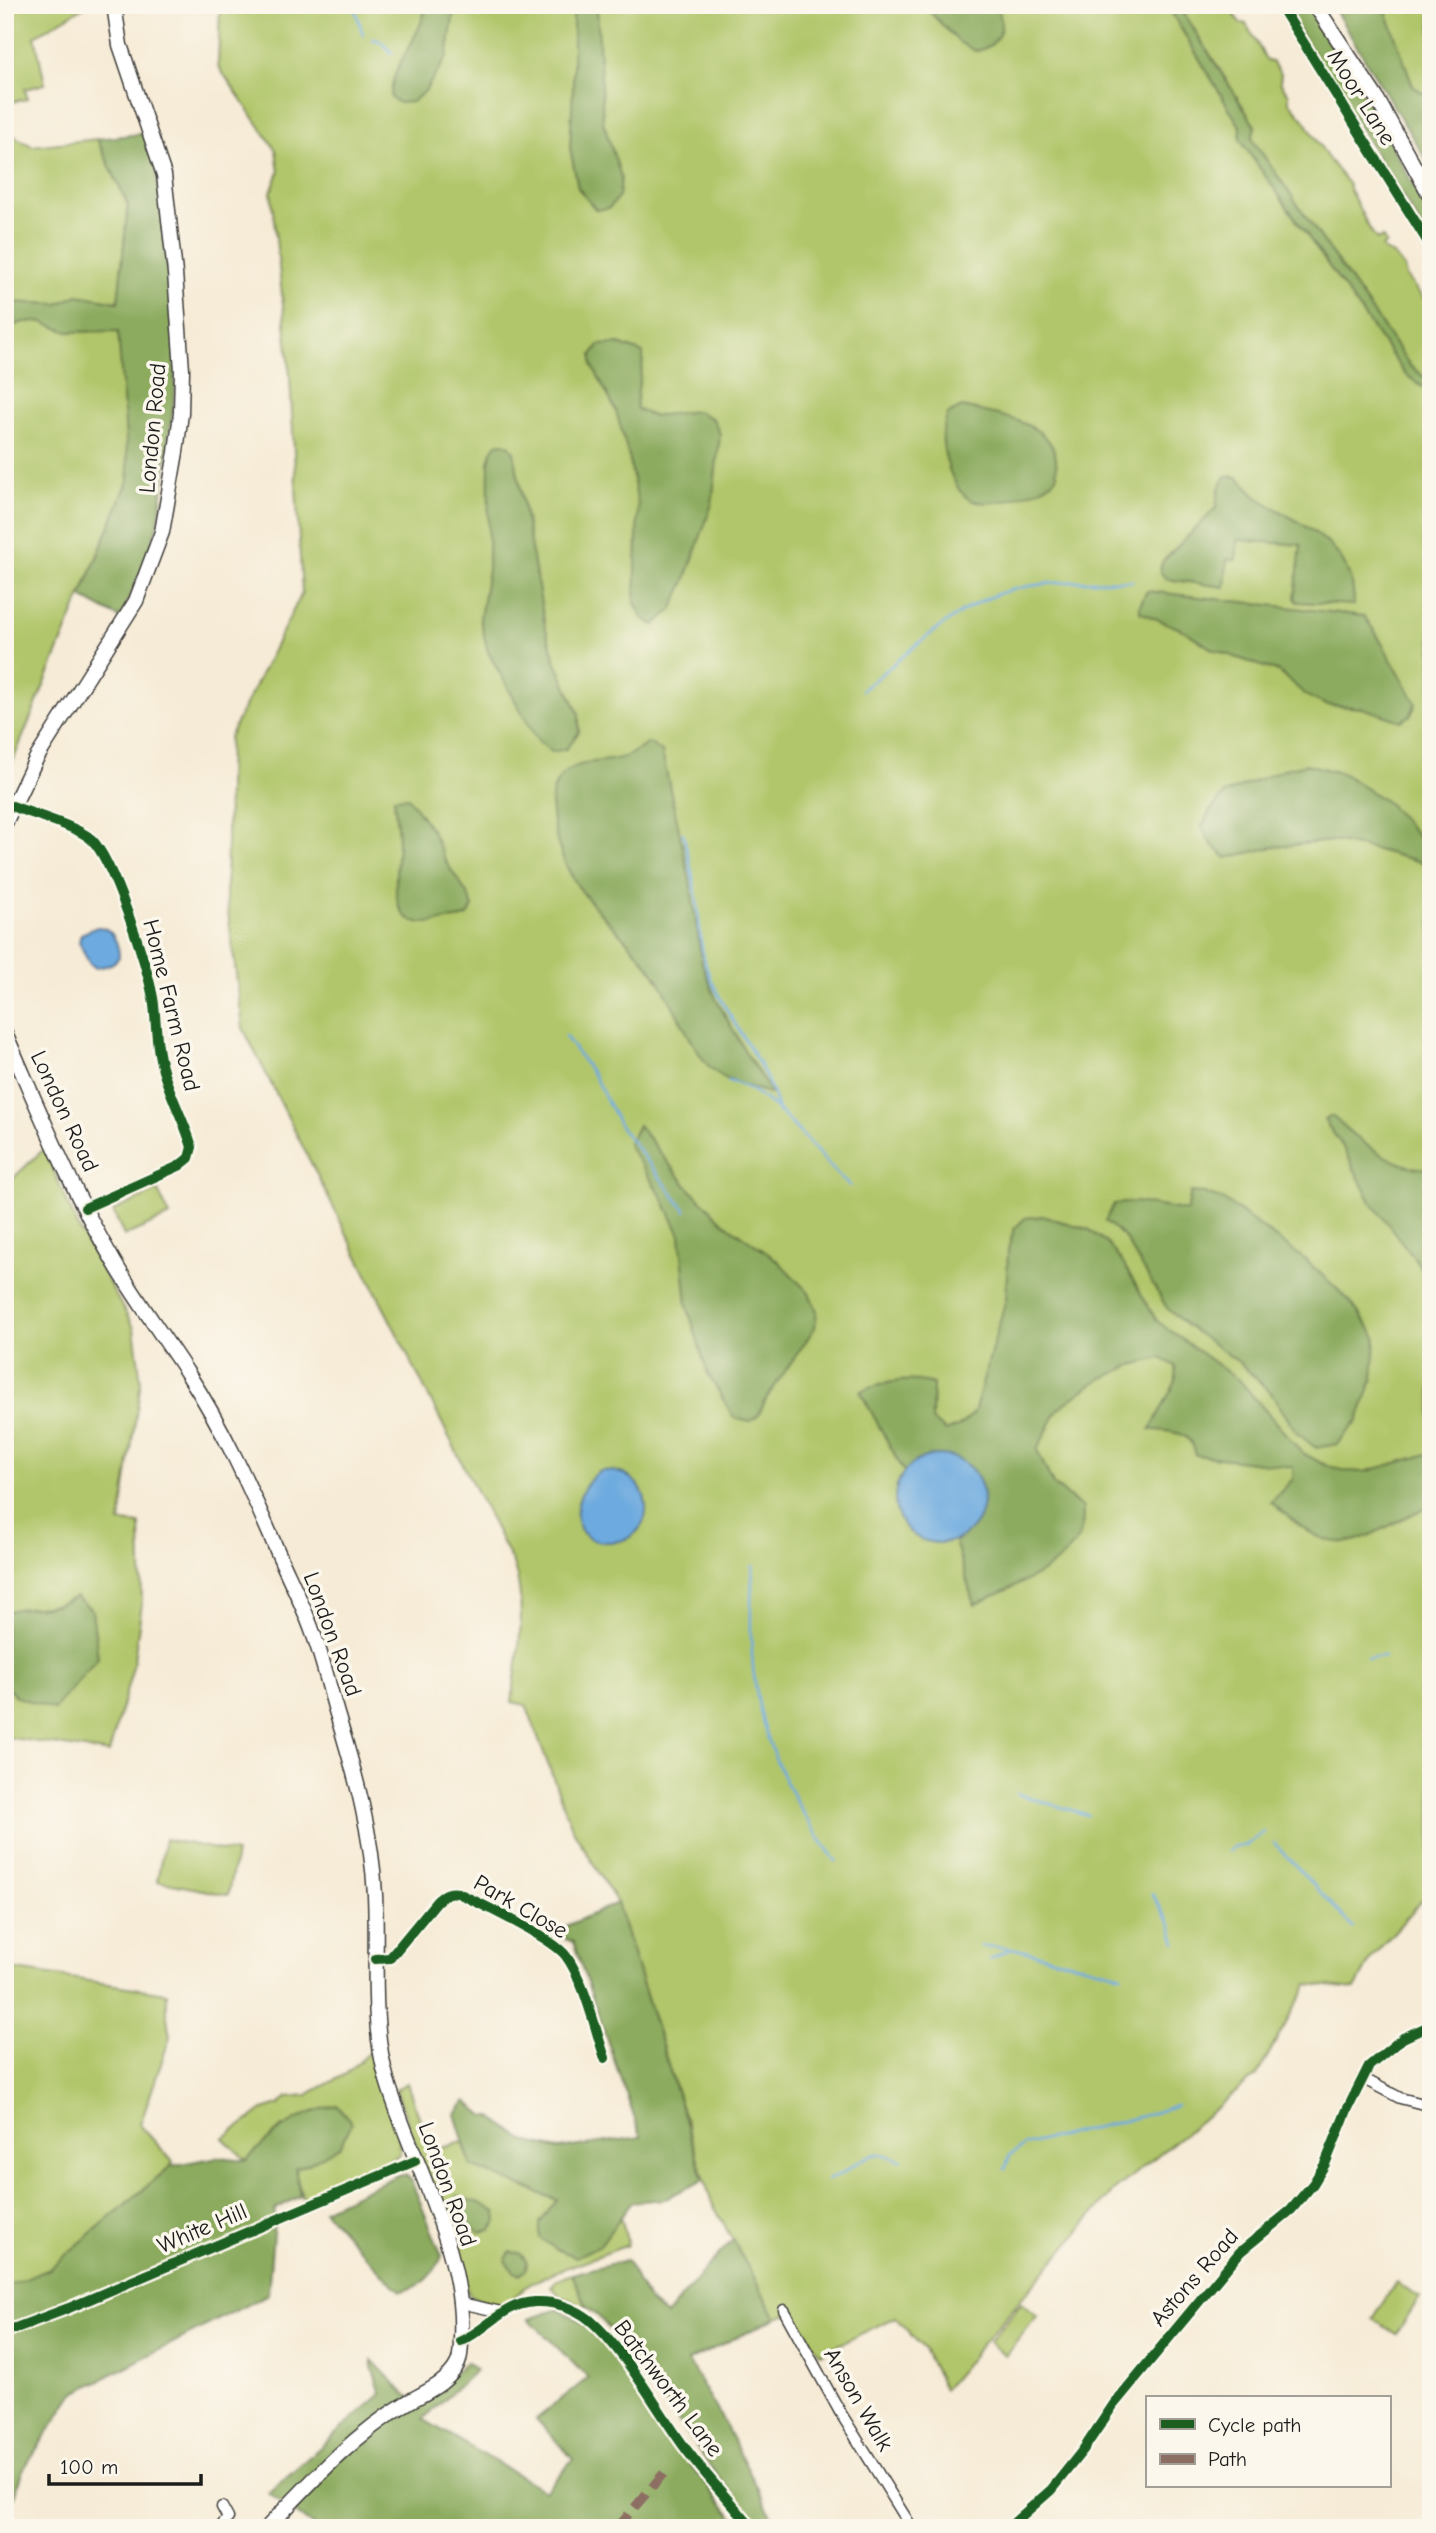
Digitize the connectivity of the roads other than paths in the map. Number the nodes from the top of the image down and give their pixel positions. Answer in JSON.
{"nodes":[{"id":1,"x":114,"y":5,"type":"edge"},
{"id":2,"x":1280,"y":5,"type":"edge"},
{"id":3,"x":1314,"y":5,"type":"edge"},
{"id":4,"x":1431,"y":197,"type":"edge"},
{"id":5,"x":1431,"y":247,"type":"edge"},
{"id":6,"x":12,"y":806,"type":"junction"},
{"id":7,"x":5,"y":822,"type":"edge"},
{"id":8,"x":5,"y":1033,"type":"edge"},
{"id":9,"x":85,"y":1208,"type":"junction"},
{"id":10,"x":375,"y":1959,"type":"junction"},
{"id":11,"x":1431,"y":2025,"type":"edge"},
{"id":12,"x":605,"y":2058,"type":"dead end"},
{"id":13,"x":1362,"y":2078,"type":"junction"},
{"id":14,"x":1431,"y":2105,"type":"edge"},
{"id":15,"x":415,"y":2161,"type":"junction"},
{"id":16,"x":461,"y":2303,"type":"junction"},
{"id":17,"x":784,"y":2310,"type":"dead end"},
{"id":18,"x":501,"y":2312,"type":"junction"},
{"id":19,"x":5,"y":2332,"type":"edge"},
{"id":20,"x":461,"y":2341,"type":"junction"},
{"id":21,"x":222,"y":2507,"type":"dead end"},
{"id":22,"x":219,"y":2528,"type":"edge"},
{"id":23,"x":267,"y":2528,"type":"edge"},
{"id":24,"x":752,"y":2528,"type":"edge"},
{"id":25,"x":912,"y":2528,"type":"edge"},
{"id":26,"x":1008,"y":2528,"type":"edge"}],
"edges":[{"from":1,"to":6,"type":"main road","name":"London Road"},
{"from":2,"to":5,"type":"street","name":"Moor Lane"},
{"from":3,"to":4,"type":"main road","name":"Moor Lane"},
{"from":6,"to":7,"type":"main road","name":"London Road"},
{"from":6,"to":9,"type":"street","name":"Home Farm Road"},
{"from":8,"to":9,"type":"main road","name":"London Road"},
{"from":9,"to":10,"type":"main road","name":"London Road"},
{"from":10,"to":12,"type":"street","name":"Park Close"},
{"from":10,"to":15,"type":"main road","name":"London Road"},
{"from":11,"to":13,"type":"street","name":"Astons Road"},
{"from":13,"to":14,"type":"street"},
{"from":13,"to":26,"type":"street","name":"Astons Road"},
{"from":15,"to":16,"type":"main road","name":"London Road"},
{"from":15,"to":19,"type":"street","name":"White Hill"},
{"from":16,"to":18,"type":"street","name":"Batchworth Lane"},
{"from":16,"to":20,"type":"main road","name":"London Road"},
{"from":17,"to":25,"type":"street","name":"Anson Walk"},
{"from":18,"to":20,"type":"street","name":"Batchworth Lane"},
{"from":18,"to":24,"type":"street","name":"Batchworth Lane"},
{"from":20,"to":23,"type":"main road","name":"London Road"},
{"from":21,"to":22,"type":"street"}]}
